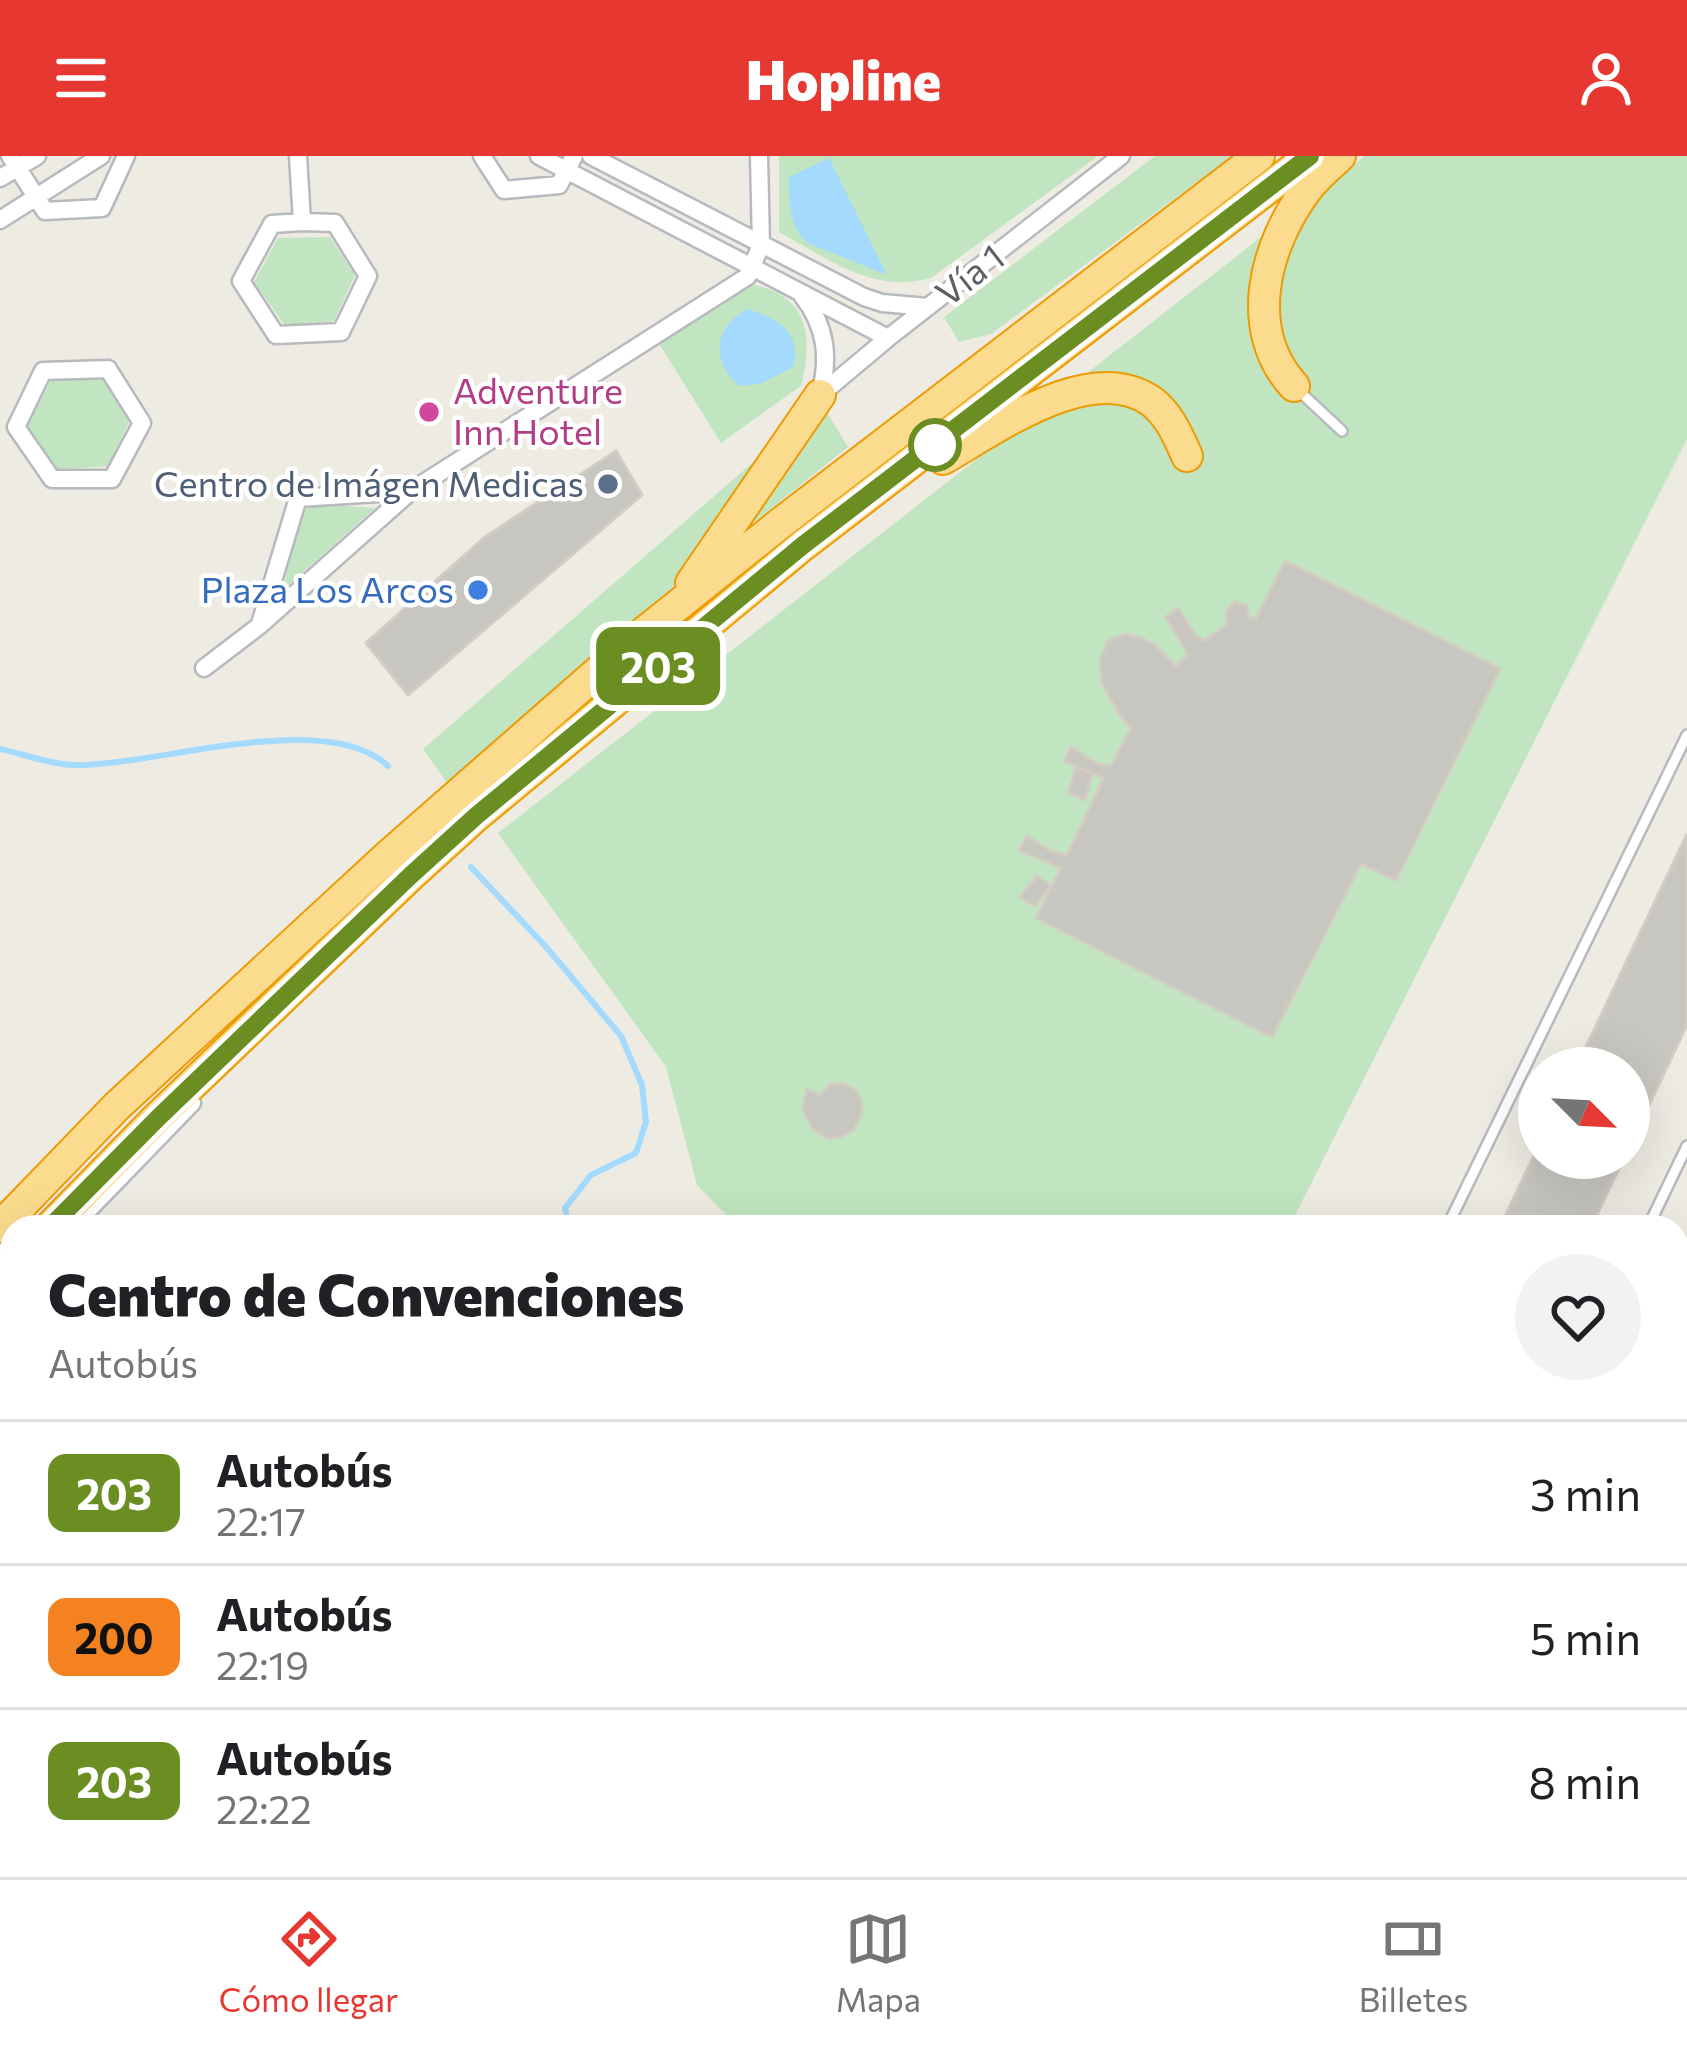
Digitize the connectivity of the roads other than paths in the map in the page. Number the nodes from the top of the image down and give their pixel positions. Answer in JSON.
{"nodes":[{"id":1,"x":37,"y":156,"type":"edge"},
{"id":2,"x":100,"y":156,"type":"edge"},
{"id":3,"x":126,"y":156,"type":"edge"},
{"id":4,"x":298,"y":156,"type":"edge"},
{"id":5,"x":482,"y":156,"type":"edge"},
{"id":6,"x":539,"y":156,"type":"edge"},
{"id":7,"x":592,"y":156,"type":"edge"},
{"id":8,"x":759,"y":156,"type":"edge"},
{"id":9,"x":1121,"y":156,"type":"edge"},
{"id":10,"x":1258,"y":156,"type":"edge"},
{"id":11,"x":1310,"y":156,"type":"edge"},
{"id":12,"x":1340,"y":156,"type":"edge"},
{"id":13,"x":14,"y":162,"type":"edge"},
{"id":14,"x":571,"y":163,"type":"edge"},
{"id":15,"x":0,"y":178,"type":"edge"},
{"id":16,"x":36,"y":197,"type":"junction"},
{"id":17,"x":0,"y":220,"type":"edge"},
{"id":18,"x":302,"y":222,"type":"junction"},
{"id":19,"x":761,"y":245,"type":"junction"},
{"id":20,"x":753,"y":266,"type":"junction"},
{"id":21,"x":798,"y":290,"type":"junction"},
{"id":22,"x":928,"y":307,"type":"junction"},
{"id":23,"x":888,"y":338,"type":"junction"},
{"id":24,"x":1294,"y":386,"type":"joint"},
{"id":25,"x":820,"y":395,"type":"junction"},
{"id":26,"x":8,"y":427,"type":"edge"},
{"id":27,"x":1342,"y":431,"type":"dead end"},
{"id":28,"x":1187,"y":455,"type":"dead end"},
{"id":29,"x":411,"y":491,"type":"junction"},
{"id":30,"x":673,"y":608,"type":"junction"},
{"id":31,"x":259,"y":626,"type":"junction"},
{"id":32,"x":204,"y":668,"type":"dead end"},
{"id":33,"x":1687,"y":735,"type":"edge"},
{"id":34,"x":476,"y":816,"type":"junction"},
{"id":35,"x":298,"y":984,"type":"junction"},
{"id":36,"x":1687,"y":1147,"type":"edge"},
{"id":37,"x":12,"y":1215,"type":"edge"},
{"id":38,"x":62,"y":1215,"type":"edge"},
{"id":39,"x":84,"y":1215,"type":"edge"},
{"id":40,"x":1454,"y":1215,"type":"edge"},
{"id":41,"x":1654,"y":1215,"type":"edge"}],
"edges":[{"from":1,"to":13,"type":"street"},
{"from":2,"to":16,"type":"street"},
{"from":3,"to":16,"type":"street"},
{"from":4,"to":18,"type":"street"},
{"from":5,"to":14,"type":"street"},
{"from":6,"to":14,"type":"street"},
{"from":7,"to":19,"type":"street"},
{"from":8,"to":19,"type":"street"},
{"from":9,"to":22,"type":"street","name":"Vía 1"},
{"from":10,"to":30,"type":"highway"},
{"from":11,"to":34,"type":"highway"},
{"from":12,"to":24,"type":"highway"},
{"from":13,"to":15,"type":"street"},
{"from":13,"to":16,"type":"street"},
{"from":14,"to":20,"type":"street"},
{"from":16,"to":17,"type":"street"},
{"from":18,"to":18,"type":"street"},
{"from":19,"to":20,"type":"street"},
{"from":19,"to":22,"type":"street"},
{"from":20,"to":21,"type":"street"},
{"from":20,"to":29,"type":"street"},
{"from":21,"to":23,"type":"street"},
{"from":21,"to":25,"type":"street"},
{"from":22,"to":23,"type":"street","name":"Vía 1"},
{"from":23,"to":25,"type":"street","name":"Vía 1"},
{"from":24,"to":27,"type":"lane"},
{"from":25,"to":30,"type":"highway"},
{"from":26,"to":26,"type":"street"},
{"from":28,"to":34,"type":"highway"},
{"from":29,"to":31,"type":"street"},
{"from":29,"to":31,"type":"street"},
{"from":30,"to":37,"type":"highway"},
{"from":31,"to":32,"type":"street"},
{"from":33,"to":40,"type":"lane"},
{"from":34,"to":35,"type":"highway"},
{"from":35,"to":38,"type":"highway"},
{"from":35,"to":39,"type":"street"},
{"from":36,"to":41,"type":"lane"}]}
